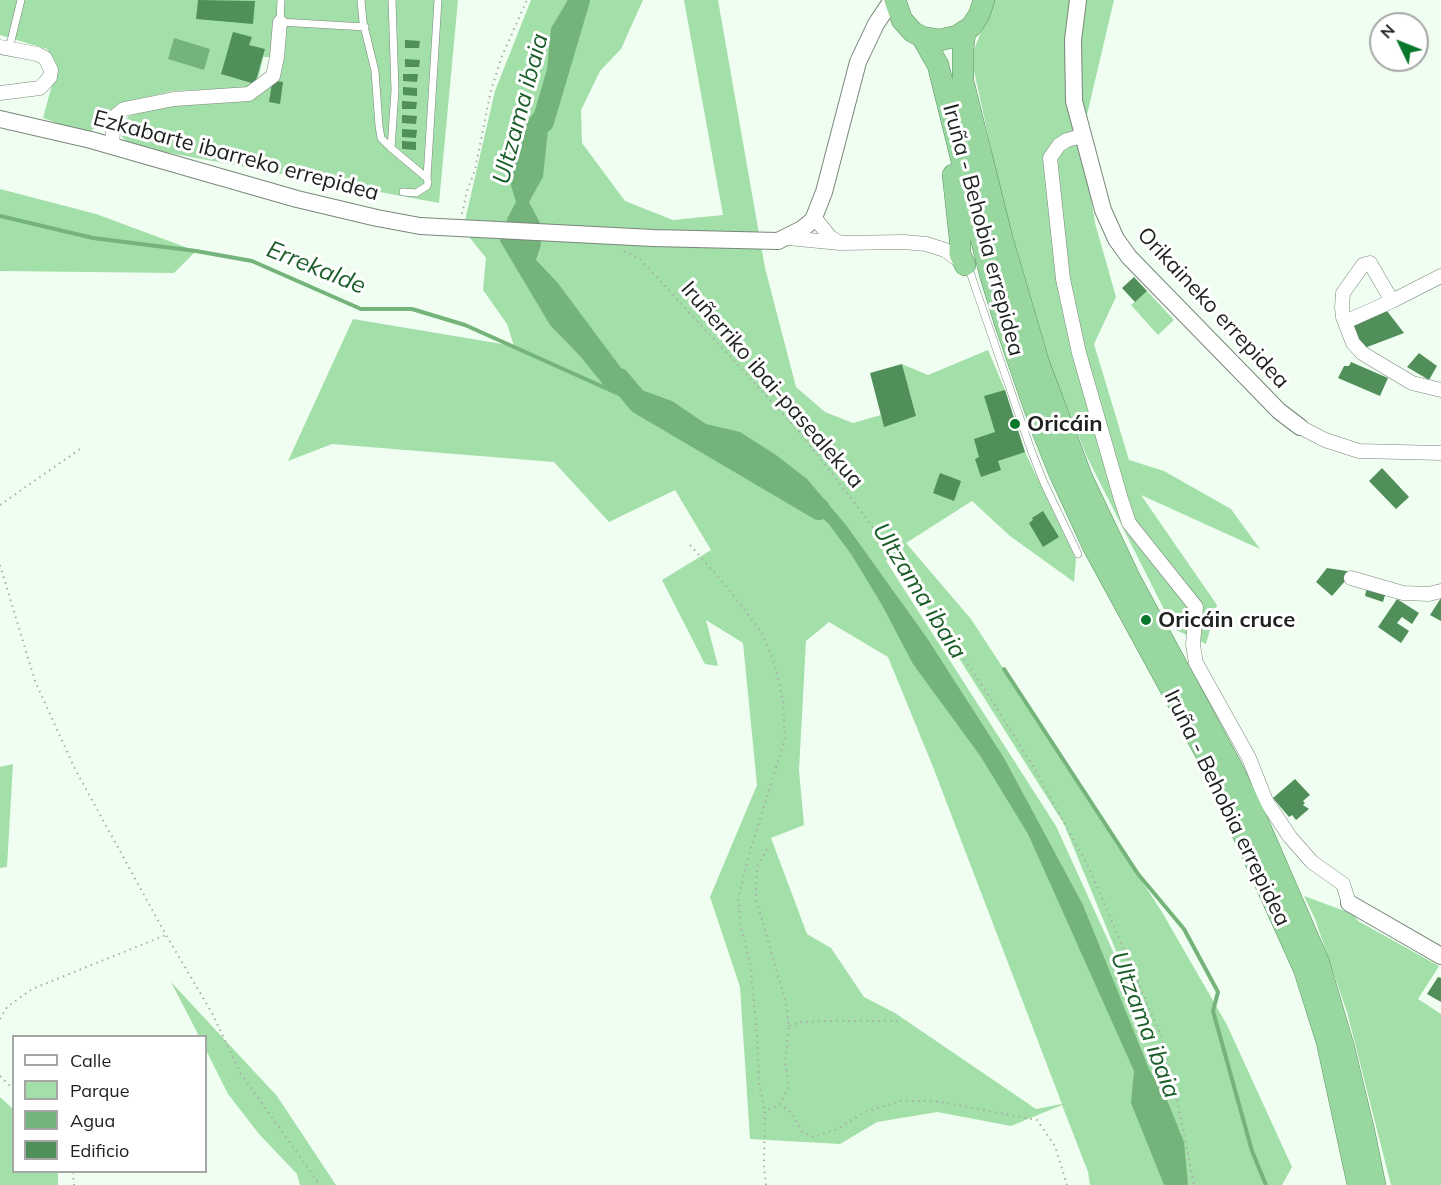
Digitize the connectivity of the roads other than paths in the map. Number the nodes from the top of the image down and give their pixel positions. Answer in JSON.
{"nodes":[{"id":1,"x":21,"y":0,"type":"edge"},
{"id":2,"x":280,"y":0,"type":"edge"},
{"id":3,"x":361,"y":0,"type":"edge"},
{"id":4,"x":392,"y":0,"type":"edge"},
{"id":5,"x":438,"y":0,"type":"edge"},
{"id":6,"x":894,"y":0,"type":"edge"},
{"id":7,"x":984,"y":0,"type":"edge"},
{"id":8,"x":1078,"y":0,"type":"edge"},
{"id":9,"x":280,"y":22,"type":"junction"},
{"id":10,"x":365,"y":27,"type":"junction"},
{"id":11,"x":965,"y":32,"type":"junction"},
{"id":12,"x":917,"y":34,"type":"junction"},
{"id":13,"x":868,"y":39,"type":"junction"},
{"id":14,"x":4,"y":48,"type":"edge"},
{"id":15,"x":0,"y":93,"type":"edge"},
{"id":16,"x":114,"y":117,"type":"junction"},
{"id":17,"x":0,"y":119,"type":"edge"},
{"id":18,"x":955,"y":134,"type":"junction"},
{"id":19,"x":1082,"y":136,"type":"junction"},
{"id":20,"x":91,"y":140,"type":"junction"},
{"id":21,"x":112,"y":146,"type":"junction"},
{"id":22,"x":391,"y":148,"type":"junction"},
{"id":23,"x":427,"y":178,"type":"junction"},
{"id":24,"x":404,"y":192,"type":"dead end"},
{"id":25,"x":814,"y":217,"type":"junction"},
{"id":26,"x":788,"y":238,"type":"junction"},
{"id":27,"x":840,"y":243,"type":"junction"},
{"id":28,"x":965,"y":265,"type":"junction"},
{"id":29,"x":1441,"y":276,"type":"edge"},
{"id":30,"x":1392,"y":301,"type":"junction"},
{"id":31,"x":1345,"y":322,"type":"junction"},
{"id":32,"x":1441,"y":390,"type":"edge"},
{"id":33,"x":1300,"y":427,"type":"joint"},
{"id":34,"x":1441,"y":453,"type":"edge"},
{"id":35,"x":1078,"y":554,"type":"dead end"},
{"id":36,"x":1351,"y":578,"type":"dead end"},
{"id":37,"x":1441,"y":591,"type":"edge"},
{"id":38,"x":1348,"y":903,"type":"joint"},
{"id":39,"x":1441,"y":956,"type":"edge"},
{"id":40,"x":1358,"y":1185,"type":"edge"},
{"id":41,"x":1375,"y":1185,"type":"edge"}],
"edges":[{"from":1,"to":14,"type":"lane"},
{"from":2,"to":9,"type":"lane"},
{"from":3,"to":10,"type":"lane"},
{"from":4,"to":22,"type":"lane"},
{"from":5,"to":23,"type":"lane"},
{"from":6,"to":12,"type":"highway","name":"Iruña - Behobia errepidea"},
{"from":6,"to":13,"type":"street"},
{"from":7,"to":11,"type":"highway"},
{"from":8,"to":19,"type":"street","name":"Orikaineko errepidea"},
{"from":9,"to":10,"type":"lane"},
{"from":9,"to":16,"type":"street"},
{"from":10,"to":22,"type":"lane"},
{"from":11,"to":12,"type":"highway"},
{"from":11,"to":41,"type":"highway","name":"Iruña - Behobia errepidea"},
{"from":12,"to":13,"type":"street"},
{"from":12,"to":18,"type":"highway","name":"Iruña - Behobia errepidea"},
{"from":13,"to":25,"type":"street"},
{"from":14,"to":15,"type":"street"},
{"from":16,"to":20,"type":"street"},
{"from":16,"to":21,"type":"street"},
{"from":17,"to":20,"type":"street","name":"Ezkabarte ibarreko errepidea"},
{"from":18,"to":28,"type":"highway"},
{"from":18,"to":40,"type":"highway","name":"Iruña - Behobia errepidea"},
{"from":19,"to":33,"type":"street","name":"Orikaineko errepidea"},
{"from":19,"to":38,"type":"street"},
{"from":20,"to":21,"type":"street","name":"Ezkabarte ibarreko errepidea"},
{"from":21,"to":26,"type":"street","name":"Ezkabarte ibarreko errepidea"},
{"from":22,"to":23,"type":"lane"},
{"from":23,"to":24,"type":"lane"},
{"from":25,"to":26,"type":"street"},
{"from":25,"to":27,"type":"street"},
{"from":26,"to":27,"type":"street"},
{"from":27,"to":28,"type":"street"},
{"from":28,"to":35,"type":"lane"},
{"from":29,"to":30,"type":"street"},
{"from":30,"to":31,"type":"street"},
{"from":30,"to":31,"type":"street"},
{"from":31,"to":32,"type":"street"},
{"from":33,"to":34,"type":"street"},
{"from":36,"to":37,"type":"street"},
{"from":38,"to":39,"type":"street"}]}
